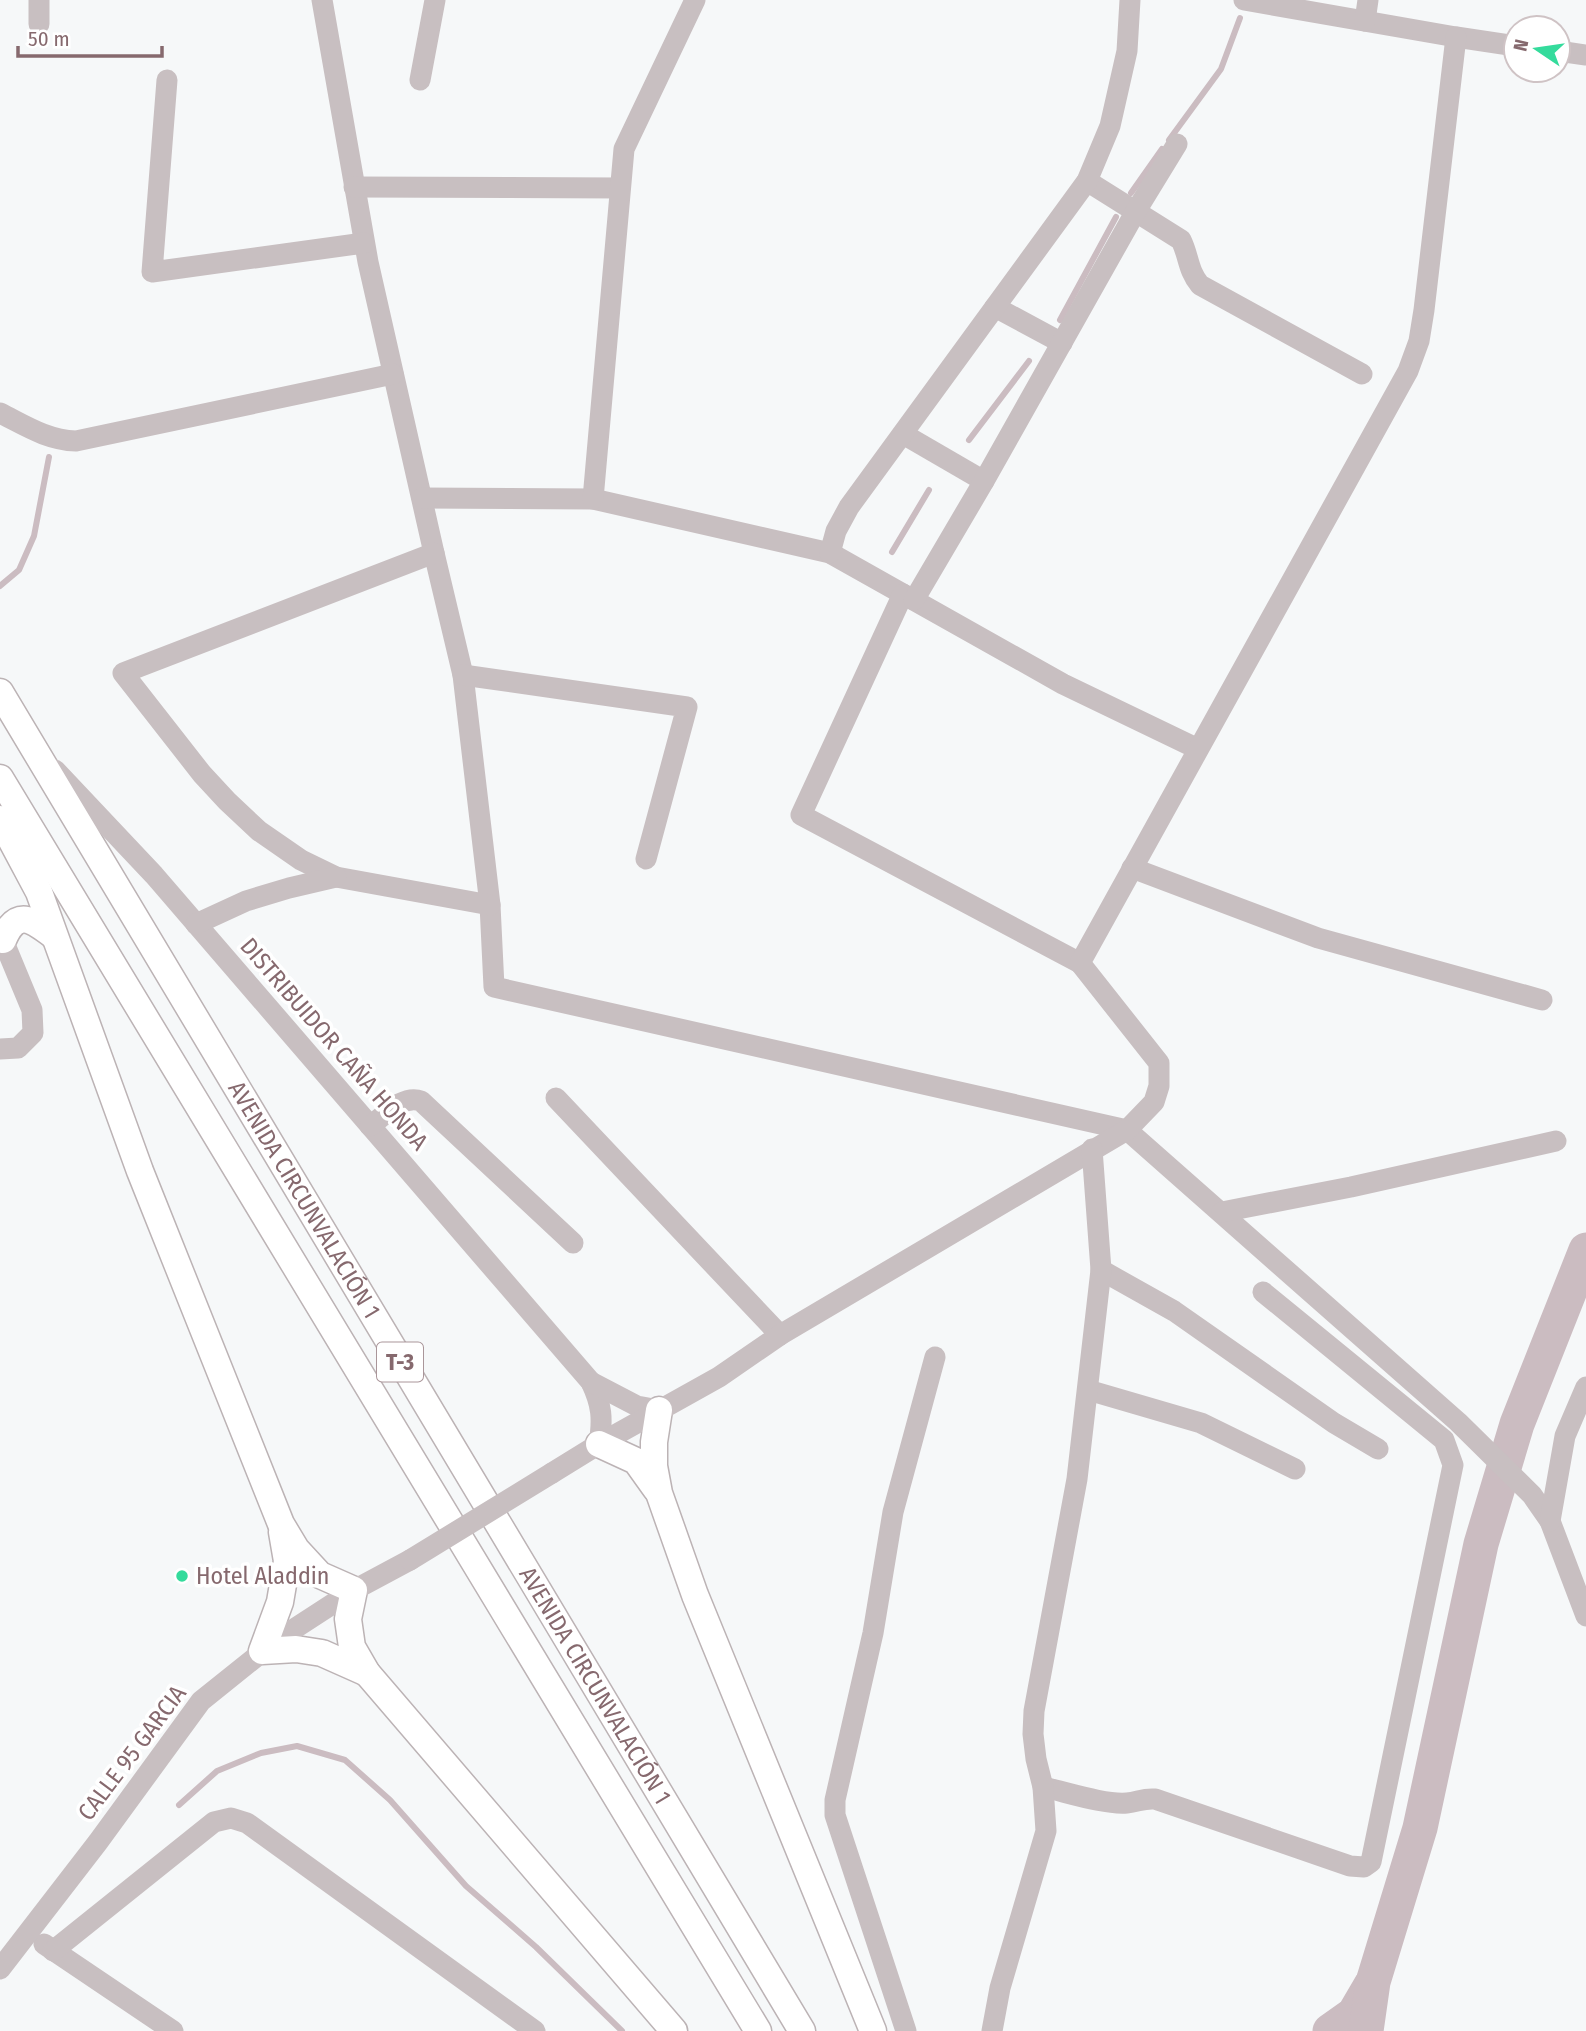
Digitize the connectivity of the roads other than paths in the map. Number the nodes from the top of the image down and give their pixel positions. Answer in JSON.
{"nodes":[{"id":1,"x":39,"y":0,"type":"edge"},
{"id":2,"x":322,"y":0,"type":"edge"},
{"id":3,"x":435,"y":0,"type":"edge"},
{"id":4,"x":695,"y":0,"type":"edge"},
{"id":5,"x":1130,"y":0,"type":"edge"},
{"id":6,"x":1244,"y":0,"type":"edge"},
{"id":7,"x":1368,"y":0,"type":"edge"},
{"id":8,"x":1365,"y":21,"type":"junction"},
{"id":9,"x":39,"y":24,"type":"dead end"},
{"id":10,"x":1457,"y":37,"type":"junction"},
{"id":11,"x":1502,"y":44,"type":"edge"},
{"id":12,"x":167,"y":80,"type":"dead end"},
{"id":13,"x":420,"y":80,"type":"dead end"},
{"id":14,"x":1177,"y":144,"type":"dead end"},
{"id":15,"x":1087,"y":181,"type":"junction"},
{"id":16,"x":354,"y":187,"type":"junction"},
{"id":17,"x":620,"y":188,"type":"junction"},
{"id":18,"x":1136,"y":211,"type":"junction"},
{"id":19,"x":364,"y":243,"type":"junction"},
{"id":20,"x":995,"y":307,"type":"junction"},
{"id":21,"x":1062,"y":343,"type":"junction"},
{"id":22,"x":393,"y":374,"type":"junction"},
{"id":23,"x":1362,"y":374,"type":"dead end"},
{"id":24,"x":0,"y":414,"type":"edge"},
{"id":25,"x":902,"y":434,"type":"junction"},
{"id":26,"x":984,"y":481,"type":"junction"},
{"id":27,"x":422,"y":498,"type":"junction"},
{"id":28,"x":593,"y":499,"type":"junction"},
{"id":29,"x":434,"y":553,"type":"junction"},
{"id":30,"x":830,"y":553,"type":"junction"},
{"id":31,"x":908,"y":597,"type":"junction"},
{"id":32,"x":463,"y":675,"type":"junction"},
{"id":33,"x":0,"y":692,"type":"edge"},
{"id":34,"x":32,"y":746,"type":"junction"},
{"id":35,"x":1198,"y":750,"type":"junction"},
{"id":36,"x":0,"y":778,"type":"edge"},
{"id":37,"x":0,"y":819,"type":"edge"},
{"id":38,"x":646,"y":859,"type":"dead end"},
{"id":39,"x":1132,"y":868,"type":"junction"},
{"id":40,"x":336,"y":877,"type":"junction"},
{"id":41,"x":490,"y":905,"type":"junction"},
{"id":42,"x":196,"y":924,"type":"junction"},
{"id":43,"x":54,"y":936,"type":"junction"},
{"id":44,"x":2,"y":939,"type":"edge"},
{"id":45,"x":1080,"y":963,"type":"junction"},
{"id":46,"x":1542,"y":1000,"type":"dead end"},
{"id":47,"x":0,"y":1049,"type":"edge"},
{"id":48,"x":556,"y":1098,"type":"dead end"},
{"id":49,"x":370,"y":1126,"type":"junction"},
{"id":50,"x":1127,"y":1130,"type":"junction"},
{"id":51,"x":1556,"y":1141,"type":"dead end"},
{"id":52,"x":1092,"y":1149,"type":"junction"},
{"id":53,"x":1222,"y":1212,"type":"junction"},
{"id":54,"x":572,"y":1243,"type":"dead end"},
{"id":55,"x":1101,"y":1270,"type":"junction"},
{"id":56,"x":1263,"y":1292,"type":"dead end"},
{"id":57,"x":780,"y":1335,"type":"junction"},
{"id":58,"x":935,"y":1357,"type":"dead end"},
{"id":59,"x":591,"y":1382,"type":"junction"},
{"id":60,"x":1586,"y":1387,"type":"edge"},
{"id":61,"x":1088,"y":1390,"type":"junction"},
{"id":62,"x":659,"y":1410,"type":"junction"},
{"id":63,"x":599,"y":1444,"type":"junction"},
{"id":64,"x":1378,"y":1449,"type":"dead end"},
{"id":65,"x":1296,"y":1469,"type":"dead end"},
{"id":66,"x":659,"y":1493,"type":"junction"},
{"id":67,"x":1550,"y":1521,"type":"junction"},
{"id":68,"x":281,"y":1524,"type":"junction"},
{"id":69,"x":354,"y":1590,"type":"junction"},
{"id":70,"x":1586,"y":1616,"type":"edge"},
{"id":71,"x":262,"y":1651,"type":"junction"},
{"id":72,"x":367,"y":1673,"type":"junction"},
{"id":73,"x":1043,"y":1787,"type":"junction"},
{"id":74,"x":28,"y":1932,"type":"junction"},
{"id":75,"x":53,"y":1951,"type":"junction"},
{"id":76,"x":0,"y":1969,"type":"edge"},
{"id":77,"x":173,"y":2031,"type":"edge"},
{"id":78,"x":535,"y":2031,"type":"edge"},
{"id":79,"x":674,"y":2031,"type":"edge"},
{"id":80,"x":758,"y":2031,"type":"edge"},
{"id":81,"x":802,"y":2031,"type":"edge"},
{"id":82,"x":873,"y":2031,"type":"edge"},
{"id":83,"x":906,"y":2031,"type":"edge"},
{"id":84,"x":992,"y":2031,"type":"edge"}],
"edges":[{"from":1,"to":9,"type":"street"},
{"from":2,"to":16,"type":"street"},
{"from":3,"to":13,"type":"street"},
{"from":4,"to":17,"type":"street"},
{"from":5,"to":15,"type":"street"},
{"from":6,"to":8,"type":"street"},
{"from":7,"to":8,"type":"street"},
{"from":8,"to":10,"type":"street"},
{"from":10,"to":11,"type":"street"},
{"from":10,"to":35,"type":"street"},
{"from":12,"to":19,"type":"street"},
{"from":14,"to":18,"type":"street"},
{"from":15,"to":18,"type":"street"},
{"from":15,"to":20,"type":"street"},
{"from":16,"to":17,"type":"street"},
{"from":16,"to":19,"type":"street"},
{"from":17,"to":28,"type":"street"},
{"from":18,"to":21,"type":"street"},
{"from":18,"to":23,"type":"street"},
{"from":19,"to":22,"type":"street"},
{"from":20,"to":21,"type":"street"},
{"from":20,"to":25,"type":"street"},
{"from":21,"to":26,"type":"street"},
{"from":22,"to":24,"type":"street"},
{"from":22,"to":27,"type":"street"},
{"from":25,"to":26,"type":"street"},
{"from":25,"to":30,"type":"street"},
{"from":26,"to":31,"type":"street"},
{"from":27,"to":28,"type":"street"},
{"from":27,"to":29,"type":"street"},
{"from":28,"to":30,"type":"street"},
{"from":29,"to":32,"type":"street"},
{"from":29,"to":40,"type":"street"},
{"from":30,"to":31,"type":"street"},
{"from":31,"to":35,"type":"street"},
{"from":31,"to":45,"type":"street"},
{"from":32,"to":38,"type":"street"},
{"from":32,"to":41,"type":"street"},
{"from":33,"to":34,"type":"main road","name":"AVENIDA CIRCUNVALACIÓN 1","number":"T-3"},
{"from":34,"to":42,"type":"street","name":"DISTRIBUIDOR CAÑA HONDA"},
{"from":34,"to":81,"type":"main road","name":"AVENIDA CIRCUNVALACIÓN 1","number":"T-3"},
{"from":35,"to":39,"type":"street"},
{"from":36,"to":80,"type":"main road","name":"AVENIDA CIRCUNVALACIÓN 1","number":"T-3"},
{"from":37,"to":43,"type":"main road"},
{"from":39,"to":45,"type":"street"},
{"from":39,"to":46,"type":"street"},
{"from":40,"to":41,"type":"street"},
{"from":40,"to":42,"type":"street"},
{"from":41,"to":50,"type":"street"},
{"from":42,"to":49,"type":"street","name":"DISTRIBUIDOR CAÑA HONDA"},
{"from":43,"to":44,"type":"main road"},
{"from":43,"to":68,"type":"main road"},
{"from":44,"to":47,"type":"street"},
{"from":45,"to":50,"type":"street","name":"CALLE 95 GARCIA"},
{"from":48,"to":57,"type":"street"},
{"from":49,"to":54,"type":"street"},
{"from":49,"to":59,"type":"street","name":"DISTRIBUIDOR CAÑA HONDA"},
{"from":50,"to":52,"type":"street","name":"CALLE 95 GARCIA"},
{"from":50,"to":53,"type":"street"},
{"from":51,"to":53,"type":"street"},
{"from":52,"to":55,"type":"street"},
{"from":52,"to":57,"type":"street","name":"CALLE 95 GARCIA"},
{"from":53,"to":67,"type":"street"},
{"from":55,"to":61,"type":"street"},
{"from":55,"to":64,"type":"street"},
{"from":56,"to":73,"type":"street"},
{"from":57,"to":62,"type":"street","name":"CALLE 95 GARCIA"},
{"from":58,"to":83,"type":"street"},
{"from":59,"to":62,"type":"street","name":"DISTRIBUIDOR CAÑA HONDA"},
{"from":59,"to":63,"type":"street","name":"DISTRIBUIDOR CAÑA HONDA"},
{"from":60,"to":67,"type":"street"},
{"from":61,"to":65,"type":"street"},
{"from":61,"to":73,"type":"street"},
{"from":62,"to":63,"type":"street","name":"CALLE 95 GARCIA"},
{"from":62,"to":66,"type":"main road"},
{"from":63,"to":66,"type":"main road"},
{"from":63,"to":69,"type":"street","name":"CALLE 95 GARCIA","bridge":true},
{"from":66,"to":82,"type":"main road"},
{"from":67,"to":70,"type":"street"},
{"from":68,"to":69,"type":"main road"},
{"from":68,"to":71,"type":"main road"},
{"from":69,"to":71,"type":"street","name":"CALLE 95 GARCIA"},
{"from":69,"to":72,"type":"main road"},
{"from":71,"to":72,"type":"main road"},
{"from":71,"to":74,"type":"street","name":"CALLE 95 GARCIA"},
{"from":72,"to":79,"type":"main road"},
{"from":73,"to":84,"type":"street"},
{"from":74,"to":75,"type":"street"},
{"from":74,"to":76,"type":"street","name":"CALLE 95 GARCIA"},
{"from":75,"to":77,"type":"street"},
{"from":75,"to":78,"type":"street"}]}
